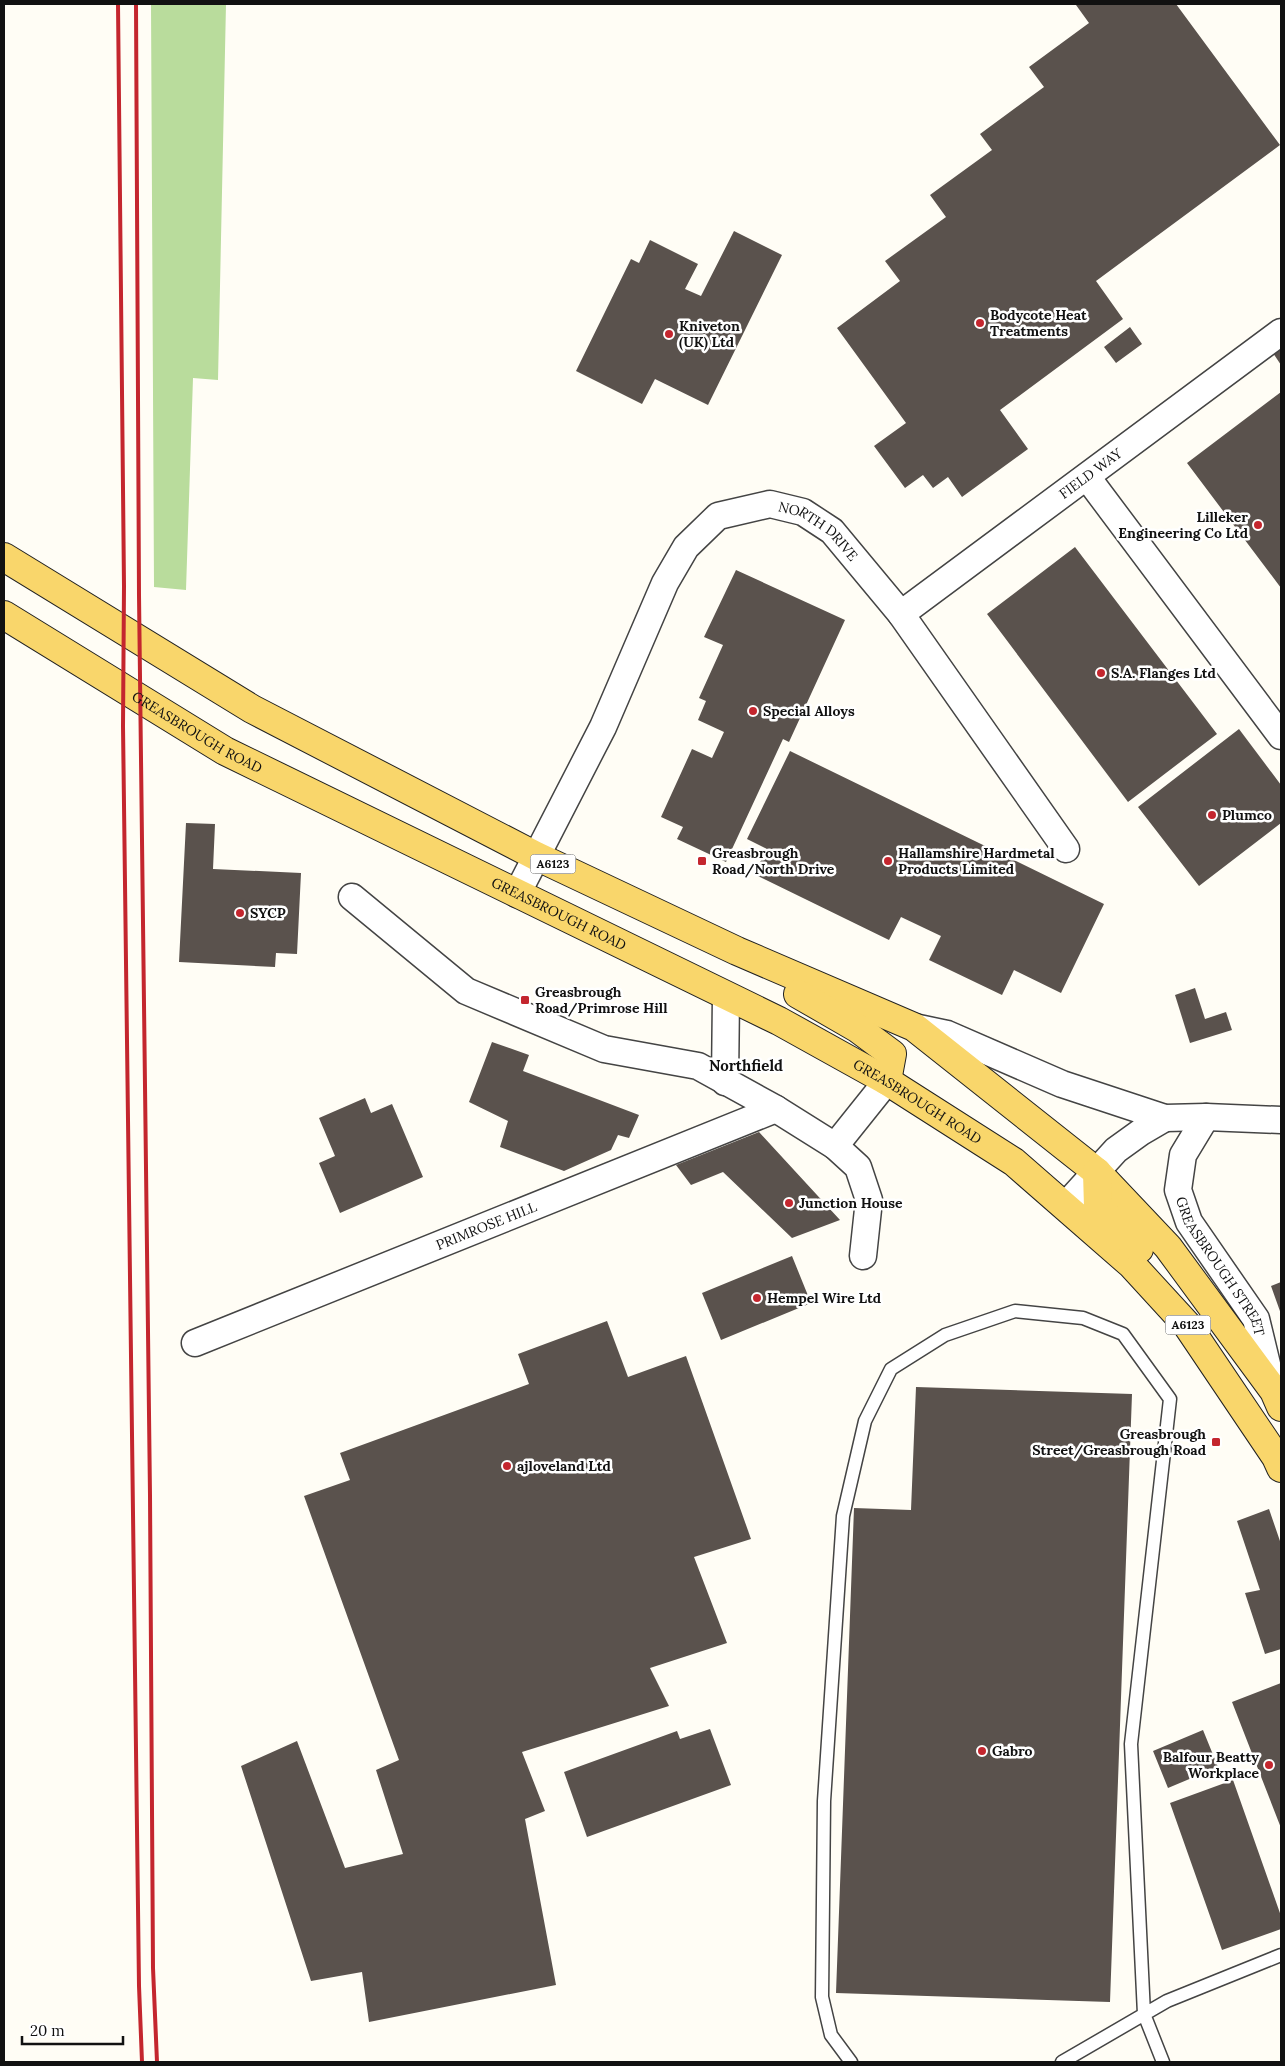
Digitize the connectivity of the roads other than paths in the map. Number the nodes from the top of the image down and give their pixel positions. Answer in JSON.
{"nodes":[{"id":1,"x":1281,"y":332,"type":"edge"},
{"id":2,"x":1087,"y":476,"type":"junction"},
{"id":3,"x":4,"y":557,"type":"edge"},
{"id":4,"x":901,"y":614,"type":"junction"},
{"id":5,"x":4,"y":615,"type":"edge"},
{"id":6,"x":1281,"y":736,"type":"edge"},
{"id":7,"x":1066,"y":849,"type":"dead end"},
{"id":8,"x":536,"y":856,"type":"junction"},
{"id":9,"x":518,"y":894,"type":"junction"},
{"id":10,"x":352,"y":898,"type":"dead end"},
{"id":11,"x":737,"y":951,"type":"junction"},
{"id":12,"x":726,"y":996,"type":"junction"},
{"id":13,"x":914,"y":1028,"type":"junction"},
{"id":14,"x":886,"y":1081,"type":"junction"},
{"id":15,"x":726,"y":1082,"type":"junction"},
{"id":16,"x":776,"y":1109,"type":"junction"},
{"id":17,"x":1206,"y":1117,"type":"junction"},
{"id":18,"x":1165,"y":1118,"type":"junction"},
{"id":19,"x":1281,"y":1120,"type":"edge"},
{"id":20,"x":835,"y":1146,"type":"junction"},
{"id":21,"x":1097,"y":1172,"type":"junction"},
{"id":22,"x":1066,"y":1206,"type":"junction"},
{"id":23,"x":863,"y":1256,"type":"dead end"},
{"id":24,"x":1168,"y":1304,"type":"junction"},
{"id":25,"x":196,"y":1342,"type":"dead end"},
{"id":26,"x":1278,"y":1399,"type":"edge"},
{"id":27,"x":1281,"y":1468,"type":"edge"},
{"id":28,"x":1281,"y":1954,"type":"edge"},
{"id":29,"x":1144,"y":2014,"type":"junction"},
{"id":30,"x":851,"y":2062,"type":"edge"},
{"id":31,"x":1062,"y":2062,"type":"edge"},
{"id":32,"x":1163,"y":2062,"type":"edge"}],
"edges":[{"from":1,"to":2,"type":"street","name":"FIELD WAY"},
{"from":2,"to":4,"type":"street","name":"FIELD WAY"},
{"from":2,"to":6,"type":"street"},
{"from":3,"to":8,"type":"main road","number":"A6123"},
{"from":4,"to":7,"type":"street","name":"NORTH DRIVE"},
{"from":4,"to":8,"type":"street","name":"NORTH DRIVE"},
{"from":5,"to":9,"type":"main road","name":"GREASBROUGH ROAD","number":"A6123"},
{"from":8,"to":9,"type":"street","name":"NORTH DRIVE"},
{"from":8,"to":11,"type":"main road","number":"A6123"},
{"from":9,"to":12,"type":"main road","name":"GREASBROUGH ROAD","number":"A6123"},
{"from":10,"to":15,"type":"street"},
{"from":11,"to":13,"type":"main road","number":"A6123"},
{"from":11,"to":14,"type":"main road","number":"A6123"},
{"from":12,"to":14,"type":"main road","name":"GREASBROUGH ROAD","number":"A6123"},
{"from":12,"to":15,"type":"street"},
{"from":13,"to":18,"type":"street"},
{"from":13,"to":21,"type":"main road","number":"A6123"},
{"from":14,"to":20,"type":"street"},
{"from":14,"to":22,"type":"main road","name":"GREASBROUGH ROAD","number":"A6123"},
{"from":15,"to":16,"type":"street"},
{"from":16,"to":20,"type":"street"},
{"from":16,"to":25,"type":"street","name":"PRIMROSE HILL"},
{"from":17,"to":18,"type":"street"},
{"from":17,"to":19,"type":"street"},
{"from":17,"to":26,"type":"street","name":"GREASBROUGH STREET"},
{"from":18,"to":21,"type":"street"},
{"from":20,"to":23,"type":"street"},
{"from":21,"to":22,"type":"street"},
{"from":21,"to":24,"type":"main road","number":"A6123"},
{"from":21,"to":26,"type":"main road","name":"GREASBROUGH STREET","number":"A6123"},
{"from":22,"to":24,"type":"main road","number":"A6123"},
{"from":24,"to":27,"type":"main road","number":"A6123"},
{"from":28,"to":29,"type":"lane"},
{"from":29,"to":30,"type":"lane"},
{"from":29,"to":31,"type":"lane"},
{"from":29,"to":32,"type":"lane"}]}
